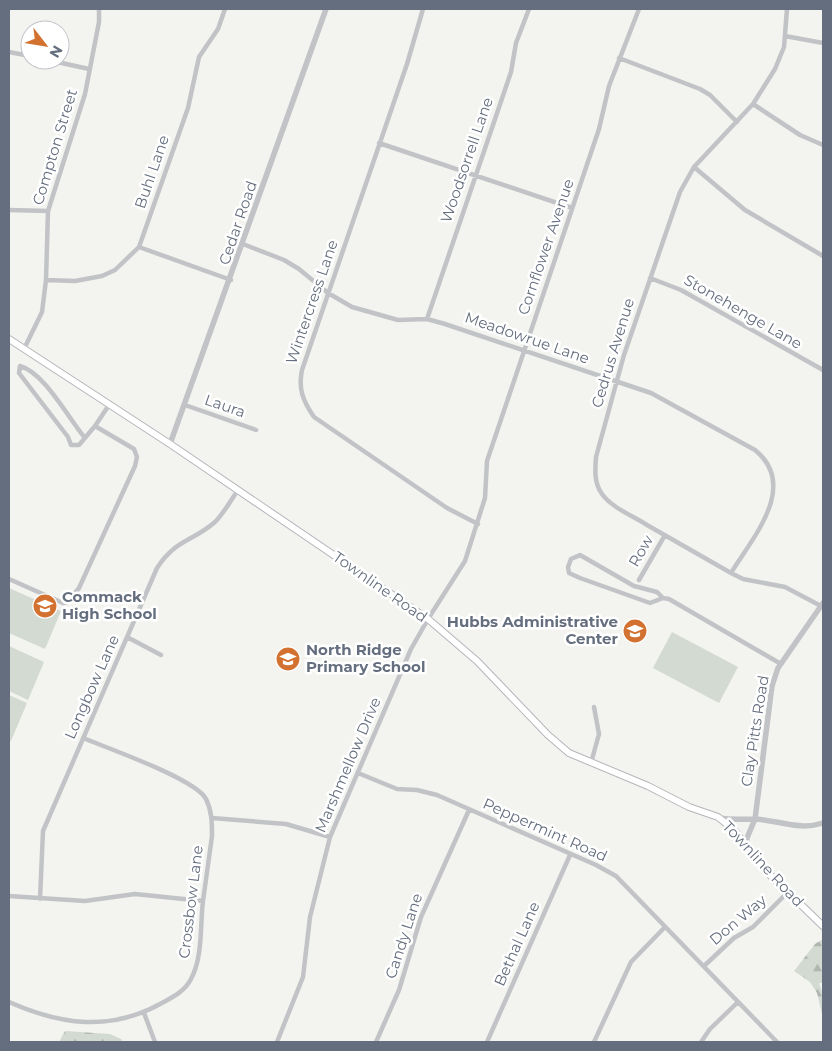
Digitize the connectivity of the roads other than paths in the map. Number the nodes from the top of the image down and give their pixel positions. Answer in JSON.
{"nodes":[{"id":1,"x":99,"y":9,"type":"edge"},
{"id":2,"x":226,"y":9,"type":"edge"},
{"id":3,"x":326,"y":9,"type":"edge"},
{"id":4,"x":423,"y":9,"type":"edge"},
{"id":5,"x":529,"y":9,"type":"edge"},
{"id":6,"x":638,"y":9,"type":"edge"},
{"id":7,"x":787,"y":9,"type":"edge"},
{"id":8,"x":785,"y":36,"type":"junction"},
{"id":9,"x":823,"y":43,"type":"edge"},
{"id":10,"x":619,"y":58,"type":"junction"},
{"id":11,"x":70,"y":64,"type":"edge"},
{"id":12,"x":89,"y":68,"type":"junction"},
{"id":13,"x":752,"y":104,"type":"junction"},
{"id":14,"x":737,"y":122,"type":"junction"},
{"id":15,"x":379,"y":143,"type":"junction"},
{"id":16,"x":823,"y":145,"type":"edge"},
{"id":17,"x":694,"y":167,"type":"junction"},
{"id":18,"x":475,"y":176,"type":"junction"},
{"id":19,"x":572,"y":208,"type":"junction"},
{"id":20,"x":9,"y":210,"type":"edge"},
{"id":21,"x":48,"y":211,"type":"junction"},
{"id":22,"x":243,"y":244,"type":"junction"},
{"id":23,"x":139,"y":247,"type":"junction"},
{"id":24,"x":823,"y":256,"type":"edge"},
{"id":25,"x":650,"y":278,"type":"junction"},
{"id":26,"x":46,"y":280,"type":"junction"},
{"id":27,"x":231,"y":280,"type":"junction"},
{"id":28,"x":328,"y":293,"type":"junction"},
{"id":29,"x":427,"y":319,"type":"junction"},
{"id":30,"x":9,"y":338,"type":"edge"},
{"id":31,"x":24,"y":349,"type":"junction"},
{"id":32,"x":524,"y":350,"type":"junction"},
{"id":33,"x":823,"y":370,"type":"edge"},
{"id":34,"x":617,"y":381,"type":"junction"},
{"id":35,"x":110,"y":404,"type":"junction"},
{"id":36,"x":185,"y":405,"type":"junction"},
{"id":37,"x":96,"y":426,"type":"junction"},
{"id":38,"x":256,"y":430,"type":"dead end"},
{"id":39,"x":85,"y":438,"type":"junction"},
{"id":40,"x":170,"y":444,"type":"junction"},
{"id":41,"x":238,"y":490,"type":"junction"},
{"id":42,"x":478,"y":524,"type":"junction"},
{"id":43,"x":665,"y":535,"type":"junction"},
{"id":44,"x":732,"y":573,"type":"junction"},
{"id":45,"x":9,"y":579,"type":"edge"},
{"id":46,"x":639,"y":580,"type":"dead end"},
{"id":47,"x":663,"y":598,"type":"junction"},
{"id":48,"x":822,"y":605,"type":"edge"},
{"id":49,"x":428,"y":619,"type":"junction"},
{"id":50,"x":127,"y":637,"type":"junction"},
{"id":51,"x":162,"y":655,"type":"dead end"},
{"id":52,"x":781,"y":664,"type":"junction"},
{"id":53,"x":594,"y":707,"type":"dead end"},
{"id":54,"x":83,"y":738,"type":"junction"},
{"id":55,"x":591,"y":763,"type":"junction"},
{"id":56,"x":358,"y":773,"type":"junction"},
{"id":57,"x":469,"y":810,"type":"junction"},
{"id":58,"x":718,"y":817,"type":"junction"},
{"id":59,"x":212,"y":818,"type":"junction"},
{"id":60,"x":755,"y":819,"type":"junction"},
{"id":61,"x":823,"y":823,"type":"edge"},
{"id":62,"x":330,"y":837,"type":"junction"},
{"id":63,"x":746,"y":845,"type":"junction"},
{"id":64,"x":570,"y":855,"type":"junction"},
{"id":65,"x":788,"y":892,"type":"junction"},
{"id":66,"x":9,"y":896,"type":"edge"},
{"id":67,"x":40,"y":899,"type":"junction"},
{"id":68,"x":203,"y":901,"type":"junction"},
{"id":69,"x":823,"y":926,"type":"edge"},
{"id":70,"x":665,"y":927,"type":"junction"},
{"id":71,"x":704,"y":966,"type":"junction"},
{"id":72,"x":9,"y":1002,"type":"edge"},
{"id":73,"x":738,"y":1002,"type":"junction"},
{"id":74,"x":144,"y":1013,"type":"junction"},
{"id":75,"x":155,"y":1042,"type":"edge"},
{"id":76,"x":277,"y":1042,"type":"edge"},
{"id":77,"x":376,"y":1042,"type":"edge"},
{"id":78,"x":487,"y":1042,"type":"edge"},
{"id":79,"x":594,"y":1042,"type":"edge"},
{"id":80,"x":701,"y":1042,"type":"edge"},
{"id":81,"x":777,"y":1042,"type":"edge"}],
"edges":[{"from":1,"to":12,"type":"street","name":"Compton Street"},
{"from":2,"to":23,"type":"street","name":"Buhl Lane"},
{"from":3,"to":22,"type":"street","name":"Cedar Road"},
{"from":4,"to":15,"type":"street","name":"Wintercress Lane"},
{"from":5,"to":18,"type":"street","name":"Woodsorrell Lane"},
{"from":6,"to":10,"type":"street","name":"Cornflower Avenue"},
{"from":7,"to":8,"type":"street","name":"Cedrus Avenue"},
{"from":8,"to":9,"type":"street"},
{"from":8,"to":13,"type":"street","name":"Cedrus Avenue"},
{"from":10,"to":14,"type":"street"},
{"from":10,"to":19,"type":"street","name":"Cornflower Avenue"},
{"from":11,"to":12,"type":"street"},
{"from":12,"to":21,"type":"street","name":"Compton Street"},
{"from":13,"to":14,"type":"street","name":"Cedrus Avenue"},
{"from":13,"to":16,"type":"street"},
{"from":14,"to":17,"type":"street","name":"Cedrus Avenue"},
{"from":15,"to":18,"type":"street"},
{"from":15,"to":28,"type":"street","name":"Wintercress Lane"},
{"from":17,"to":24,"type":"street"},
{"from":17,"to":25,"type":"street","name":"Cedrus Avenue"},
{"from":18,"to":19,"type":"street"},
{"from":18,"to":29,"type":"street","name":"Woodsorrell Lane"},
{"from":19,"to":32,"type":"street","name":"Cornflower Avenue"},
{"from":20,"to":21,"type":"street"},
{"from":21,"to":26,"type":"street","name":"Compton Street"},
{"from":22,"to":27,"type":"street","name":"Cedar Road"},
{"from":22,"to":28,"type":"street","name":"Meadowrue Lane"},
{"from":23,"to":26,"type":"street","name":"Buhl Lane"},
{"from":23,"to":27,"type":"street"},
{"from":25,"to":33,"type":"street","name":"Stonehenge Lane"},
{"from":25,"to":34,"type":"street","name":"Cedrus Avenue"},
{"from":26,"to":31,"type":"street","name":"Compton Street"},
{"from":27,"to":36,"type":"street","name":"Cedar Road"},
{"from":28,"to":29,"type":"street","name":"Meadowrue Lane"},
{"from":28,"to":42,"type":"street","name":"Wintercress Lane"},
{"from":29,"to":32,"type":"street","name":"Meadowrue Lane"},
{"from":30,"to":31,"type":"main road","name":"Townline Road"},
{"from":31,"to":35,"type":"main road","name":"Townline Road"},
{"from":32,"to":34,"type":"street","name":"Meadowrue Lane"},
{"from":32,"to":42,"type":"street","name":"Cornflower Avenue"},
{"from":34,"to":43,"type":"street","name":"Cedrus Avenue"},
{"from":34,"to":44,"type":"street","name":"Meadowrue Lane"},
{"from":35,"to":37,"type":"street"},
{"from":35,"to":40,"type":"main road","name":"Townline Road"},
{"from":36,"to":38,"type":"street","name":"Laura"},
{"from":36,"to":40,"type":"street","name":"Cedar Road"},
{"from":37,"to":39,"type":"street"},
{"from":37,"to":45,"type":"street"},
{"from":39,"to":39,"type":"street"},
{"from":40,"to":41,"type":"main road","name":"Townline Road"},
{"from":41,"to":49,"type":"main road","name":"Townline Road"},
{"from":41,"to":50,"type":"street","name":"Longbow Lane"},
{"from":42,"to":49,"type":"street","name":"Marshmellow Drive"},
{"from":43,"to":44,"type":"street","name":"Cedrus Avenue"},
{"from":43,"to":46,"type":"street","name":"Row"},
{"from":44,"to":48,"type":"street","name":"Cedrus Avenue"},
{"from":47,"to":47,"type":"street"},
{"from":47,"to":52,"type":"street"},
{"from":48,"to":52,"type":"street","name":"Clay Pitts Road"},
{"from":49,"to":55,"type":"main road","name":"Townline Road"},
{"from":49,"to":56,"type":"street","name":"Marshmellow Drive"},
{"from":50,"to":51,"type":"street"},
{"from":50,"to":54,"type":"street","name":"Longbow Lane"},
{"from":52,"to":60,"type":"street","name":"Clay Pitts Road"},
{"from":53,"to":55,"type":"street"},
{"from":54,"to":59,"type":"street","name":"Crossbow Lane"},
{"from":54,"to":67,"type":"street","name":"Longbow Lane"},
{"from":55,"to":58,"type":"main road","name":"Townline Road"},
{"from":56,"to":57,"type":"street","name":"Peppermint Road"},
{"from":56,"to":62,"type":"street","name":"Marshmellow Drive"},
{"from":57,"to":64,"type":"street","name":"Peppermint Road"},
{"from":57,"to":77,"type":"street","name":"Candy Lane"},
{"from":58,"to":60,"type":"street"},
{"from":58,"to":63,"type":"main road","name":"Townline Road"},
{"from":59,"to":62,"type":"street"},
{"from":59,"to":68,"type":"street","name":"Crossbow Lane"},
{"from":60,"to":61,"type":"street"},
{"from":60,"to":63,"type":"street","name":"Clay Pitts Road"},
{"from":62,"to":76,"type":"street","name":"Marshmellow Drive"},
{"from":63,"to":65,"type":"main road","name":"Townline Road"},
{"from":64,"to":70,"type":"street","name":"Peppermint Road"},
{"from":64,"to":78,"type":"street","name":"Bethal Lane"},
{"from":65,"to":69,"type":"main road","name":"Townline Road"},
{"from":65,"to":71,"type":"street","name":"Don Way"},
{"from":66,"to":67,"type":"street"},
{"from":67,"to":68,"type":"street"},
{"from":68,"to":74,"type":"street","name":"Crossbow Lane"},
{"from":70,"to":71,"type":"street","name":"Peppermint Road"},
{"from":70,"to":79,"type":"street"},
{"from":71,"to":73,"type":"street","name":"Peppermint Road"},
{"from":72,"to":74,"type":"street","name":"Crossbow Lane"},
{"from":73,"to":80,"type":"street"},
{"from":73,"to":81,"type":"street","name":"Peppermint Road"},
{"from":74,"to":75,"type":"street"}]}
